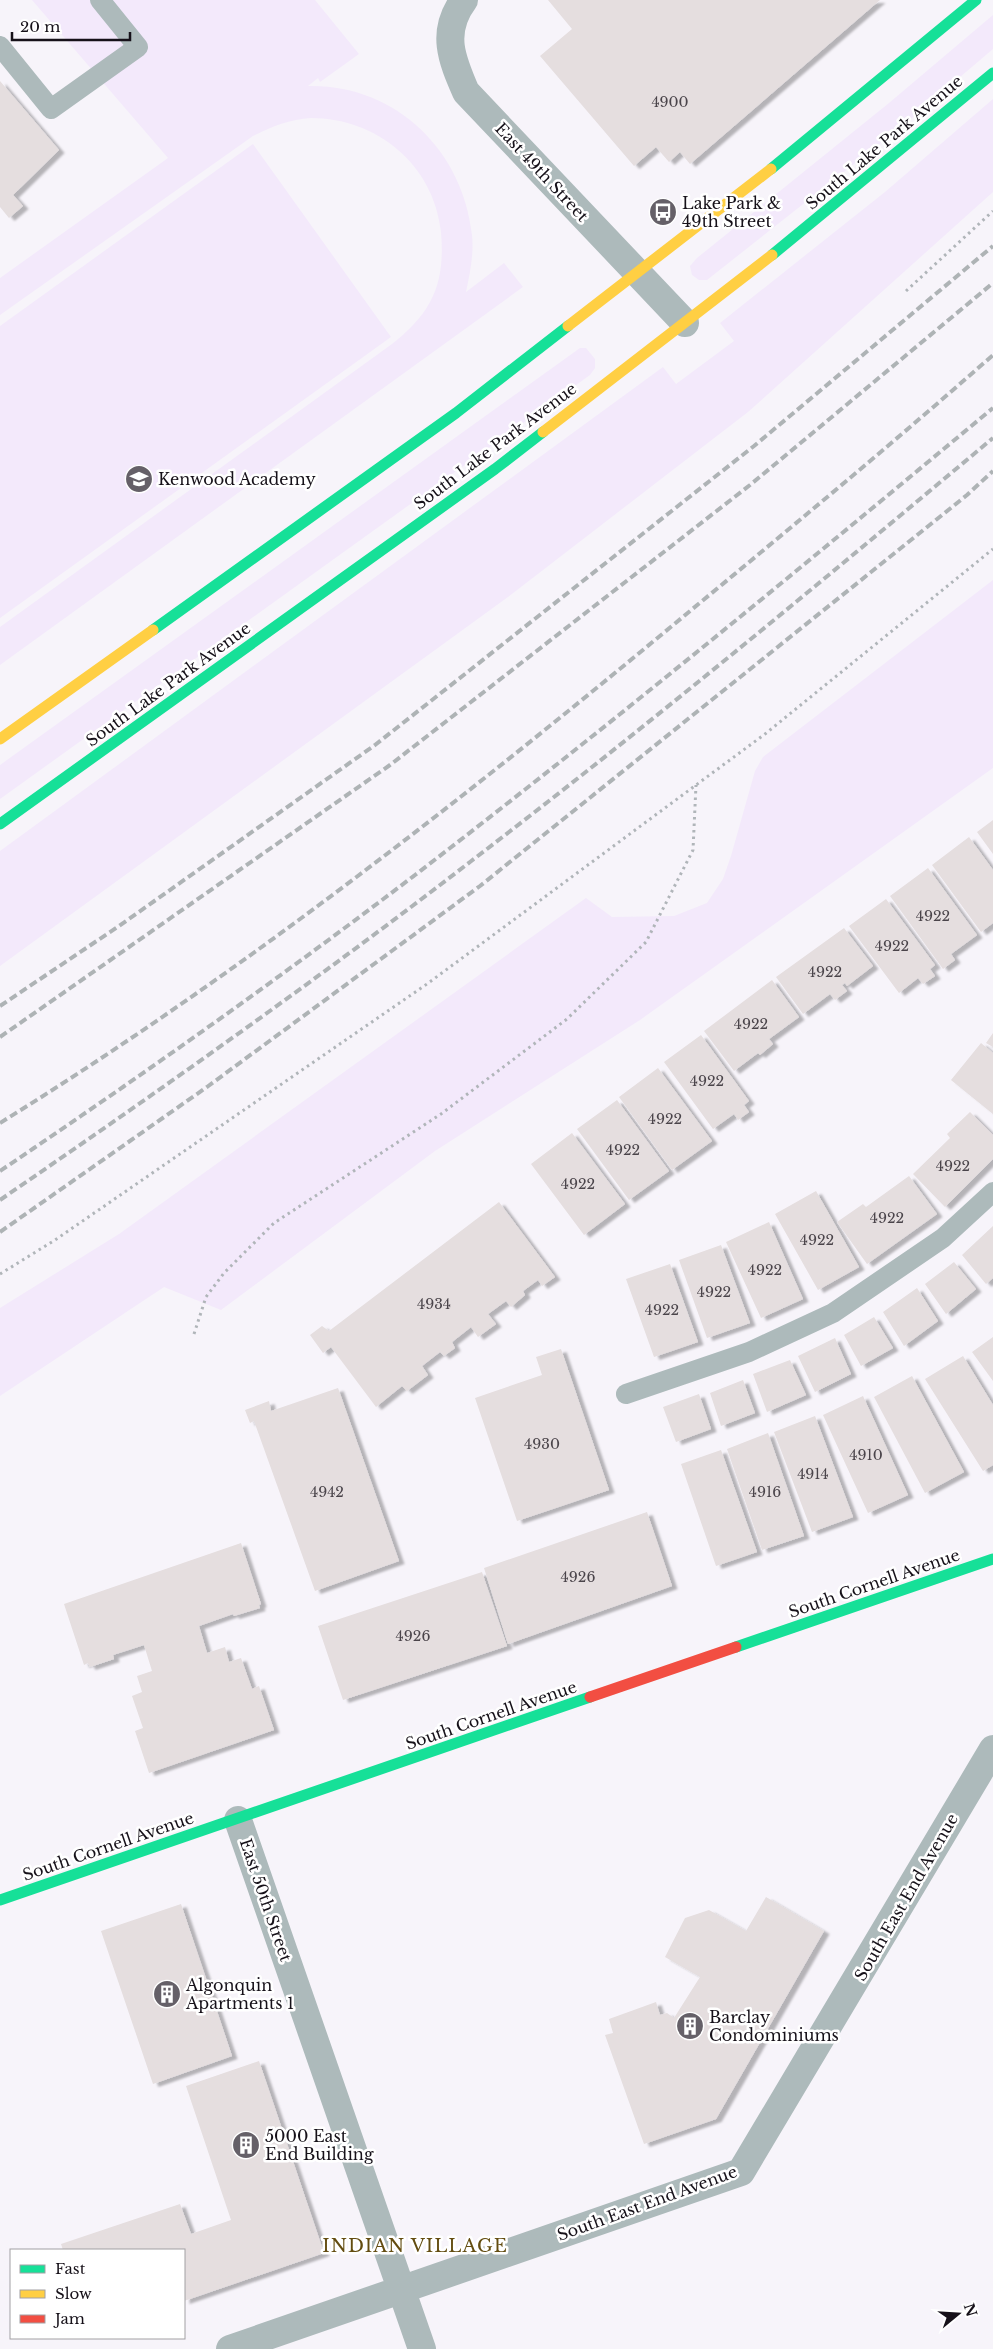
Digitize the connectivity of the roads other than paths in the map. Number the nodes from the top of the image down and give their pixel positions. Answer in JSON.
{"nodes":[{"id":1,"x":100,"y":0,"type":"edge"},
{"id":2,"x":464,"y":0,"type":"edge"},
{"id":3,"x":976,"y":0,"type":"edge"},
{"id":4,"x":0,"y":46,"type":"edge"},
{"id":5,"x":993,"y":73,"type":"edge"},
{"id":6,"x":636,"y":272,"type":"junction"},
{"id":7,"x":685,"y":323,"type":"junction"},
{"id":8,"x":0,"y":739,"type":"edge"},
{"id":9,"x":0,"y":824,"type":"edge"},
{"id":10,"x":993,"y":1192,"type":"edge"},
{"id":11,"x":626,"y":1394,"type":"dead end"},
{"id":12,"x":993,"y":1560,"type":"edge"},
{"id":13,"x":993,"y":1749,"type":"edge"},
{"id":14,"x":238,"y":1820,"type":"junction"},
{"id":15,"x":0,"y":1900,"type":"edge"},
{"id":16,"x":402,"y":2289,"type":"junction"},
{"id":17,"x":230,"y":2349,"type":"edge"},
{"id":18,"x":422,"y":2349,"type":"edge"}],
"edges":[{"from":1,"to":4,"type":"lane"},
{"from":2,"to":6,"type":"street","name":"East 49th Street"},
{"from":3,"to":6,"type":"street"},
{"from":5,"to":7,"type":"street","name":"South Lake Park Avenue"},
{"from":6,"to":7,"type":"street","name":"East 49th Street"},
{"from":6,"to":8,"type":"street"},
{"from":7,"to":9,"type":"street","name":"South Lake Park Avenue"},
{"from":10,"to":11,"type":"lane"},
{"from":12,"to":14,"type":"street","name":"South Cornell Avenue"},
{"from":13,"to":16,"type":"street","name":"South East End Avenue"},
{"from":14,"to":15,"type":"street","name":"South Cornell Avenue"},
{"from":14,"to":16,"type":"street","name":"East 50th Street"},
{"from":16,"to":17,"type":"street","name":"South East End Avenue"},
{"from":16,"to":18,"type":"street","name":"East 50th Street"}]}
